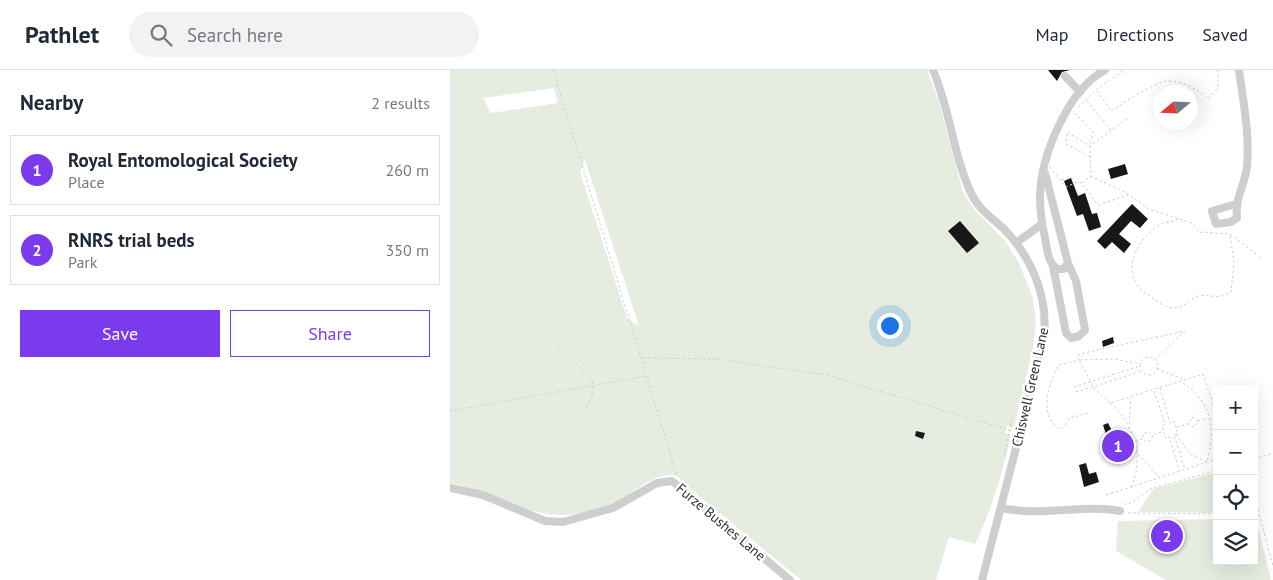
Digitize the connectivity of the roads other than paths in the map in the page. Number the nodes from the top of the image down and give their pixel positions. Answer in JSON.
{"nodes":[{"id":1,"x":933,"y":70,"type":"edge"},
{"id":2,"x":1105,"y":70,"type":"edge"},
{"id":3,"x":1239,"y":70,"type":"edge"},
{"id":4,"x":1065,"y":76,"type":"dead end"},
{"id":5,"x":1080,"y":92,"type":"junction"},
{"id":6,"x":1046,"y":169,"type":"junction"},
{"id":7,"x":1236,"y":204,"type":"dead end"},
{"id":8,"x":1042,"y":224,"type":"junction"},
{"id":9,"x":1020,"y":240,"type":"dead end"},
{"id":10,"x":1068,"y":263,"type":"junction"},
{"id":11,"x":1053,"y":266,"type":"junction"},
{"id":12,"x":450,"y":488,"type":"edge"},
{"id":13,"x":1002,"y":508,"type":"junction"},
{"id":14,"x":1120,"y":508,"type":"road end"},
{"id":15,"x":790,"y":580,"type":"edge"},
{"id":16,"x":982,"y":580,"type":"edge"}],
"edges":[{"from":1,"to":13,"type":"street","name":"Chiswell Green Lane"},
{"from":2,"to":5,"type":"street"},
{"from":3,"to":7,"type":"street"},
{"from":4,"to":5,"type":"street"},
{"from":5,"to":6,"type":"street"},
{"from":6,"to":8,"type":"street"},
{"from":6,"to":10,"type":"street"},
{"from":8,"to":9,"type":"street"},
{"from":8,"to":11,"type":"street"},
{"from":10,"to":11,"type":"street"},
{"from":10,"to":11,"type":"street"},
{"from":12,"to":15,"type":"street","name":"Furze Bushes Lane"},
{"from":13,"to":14,"type":"street"},
{"from":13,"to":16,"type":"street","name":"Chiswell Green Lane"}]}
